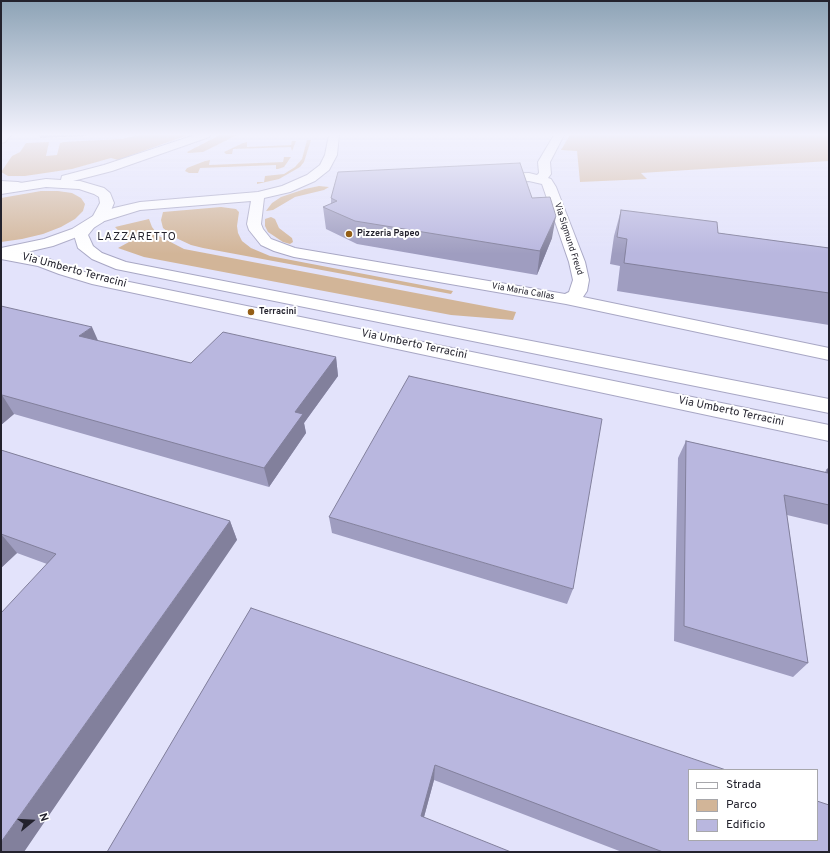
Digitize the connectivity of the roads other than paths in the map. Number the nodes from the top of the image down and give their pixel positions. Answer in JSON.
{"nodes":[{"id":1,"x":80,"y":175,"type":"edge"},
{"id":2,"x":134,"y":175,"type":"edge"},
{"id":3,"x":314,"y":175,"type":"edge"},
{"id":4,"x":318,"y":175,"type":"edge"},
{"id":5,"x":544,"y":175,"type":"edge"},
{"id":6,"x":483,"y":179,"type":"edge"},
{"id":7,"x":540,"y":179,"type":"junction"},
{"id":8,"x":329,"y":180,"type":"dead end"},
{"id":9,"x":46,"y":183,"type":"junction"},
{"id":10,"x":1,"y":185,"type":"edge"},
{"id":11,"x":18,"y":186,"type":"junction"},
{"id":12,"x":109,"y":189,"type":"junction"},
{"id":13,"x":1,"y":190,"type":"edge"},
{"id":14,"x":258,"y":196,"type":"junction"},
{"id":15,"x":154,"y":204,"type":"junction"},
{"id":16,"x":93,"y":222,"type":"junction"},
{"id":17,"x":1,"y":253,"type":"edge"},
{"id":18,"x":566,"y":299,"type":"junction"},
{"id":19,"x":829,"y":354,"type":"edge"},
{"id":20,"x":829,"y":406,"type":"edge"},
{"id":21,"x":829,"y":432,"type":"edge"}],
"edges":[{"from":1,"to":9,"type":"main road"},
{"from":2,"to":12,"type":"main road"},
{"from":3,"to":14,"type":"main road"},
{"from":4,"to":8,"type":"main road"},
{"from":5,"to":7,"type":"main road"},
{"from":6,"to":7,"type":"main road"},
{"from":7,"to":18,"type":"main road","name":"Via Sigmund Freud"},
{"from":9,"to":11,"type":"main road"},
{"from":9,"to":12,"type":"main road"},
{"from":10,"to":11,"type":"main road"},
{"from":11,"to":13,"type":"main road"},
{"from":12,"to":15,"type":"main road"},
{"from":12,"to":16,"type":"main road"},
{"from":14,"to":15,"type":"main road"},
{"from":14,"to":18,"type":"main road","name":"Via Maria Callas"},
{"from":15,"to":16,"type":"main road"},
{"from":16,"to":17,"type":"main road"},
{"from":16,"to":20,"type":"main road","name":"Via Umberto Terracini"},
{"from":17,"to":21,"type":"main road","name":"Via Umberto Terracini"},
{"from":18,"to":19,"type":"main road","name":"Via Maria Callas"}]}
